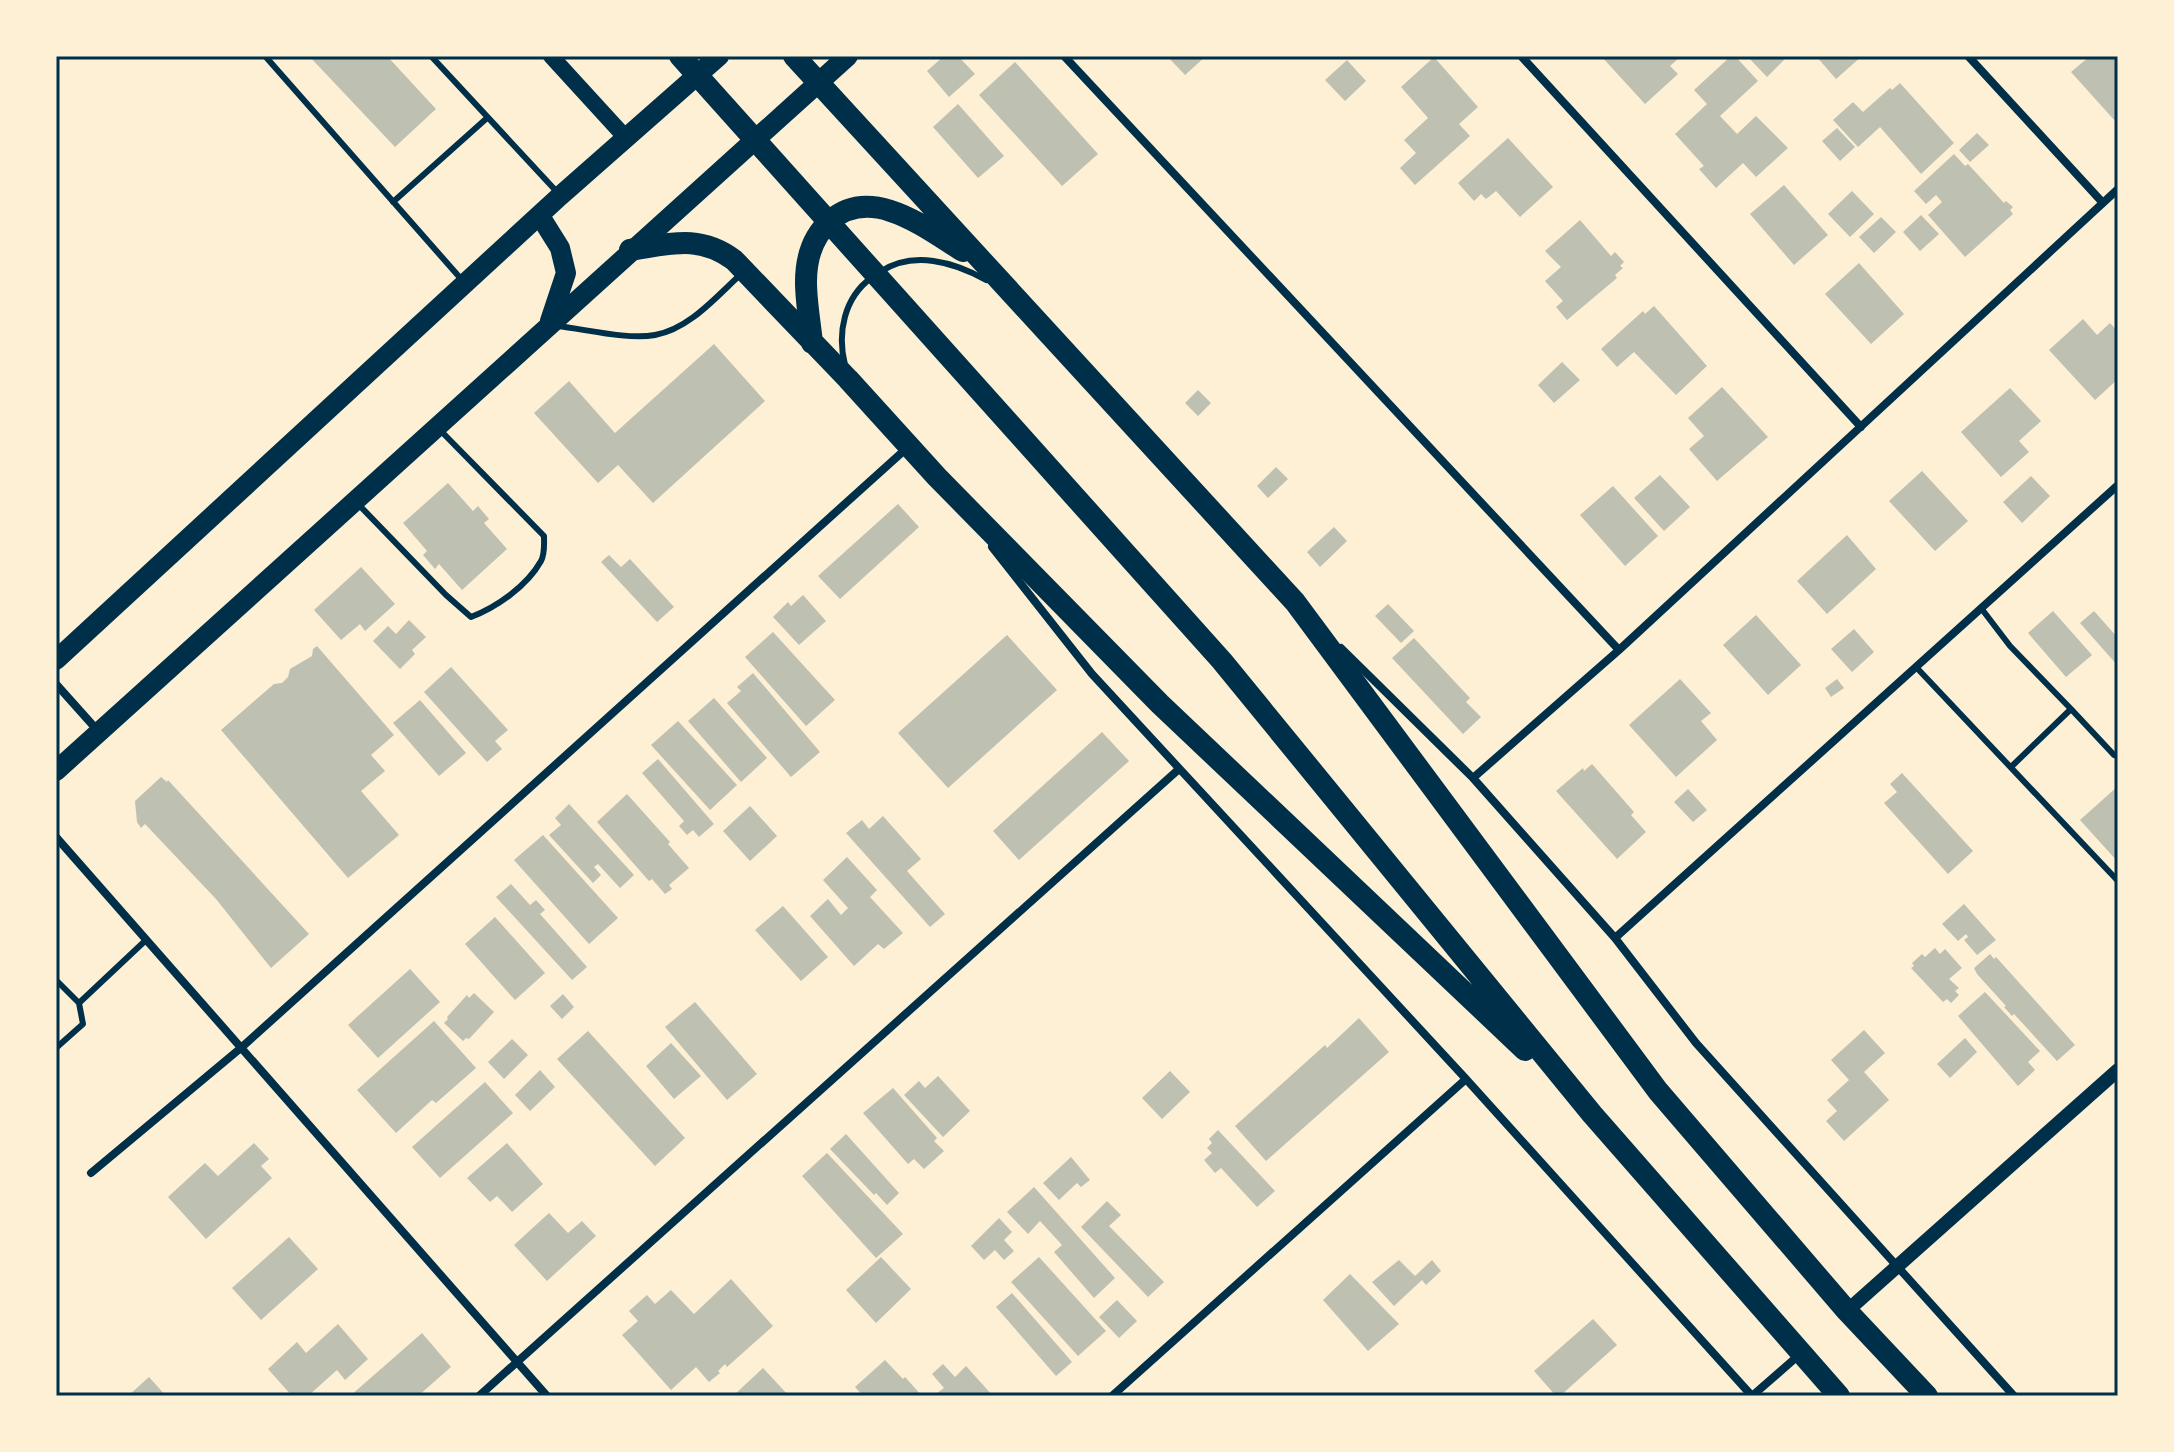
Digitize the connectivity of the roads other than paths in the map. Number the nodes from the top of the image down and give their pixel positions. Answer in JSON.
{"nodes":[{"id":1,"x":265,"y":56,"type":"edge"},
{"id":2,"x":431,"y":56,"type":"edge"},
{"id":3,"x":551,"y":56,"type":"edge"},
{"id":4,"x":680,"y":56,"type":"edge"},
{"id":5,"x":719,"y":56,"type":"edge"},
{"id":6,"x":794,"y":56,"type":"edge"},
{"id":7,"x":848,"y":56,"type":"edge"},
{"id":8,"x":1064,"y":56,"type":"edge"},
{"id":9,"x":1521,"y":56,"type":"edge"},
{"id":10,"x":1968,"y":56,"type":"edge"},
{"id":11,"x":818,"y":83,"type":"junction"},
{"id":12,"x":487,"y":118,"type":"junction"},
{"id":13,"x":626,"y":138,"type":"junction"},
{"id":14,"x":2118,"y":189,"type":"edge"},
{"id":15,"x":560,"y":196,"type":"junction"},
{"id":16,"x":393,"y":202,"type":"junction"},
{"id":17,"x":2103,"y":203,"type":"junction"},
{"id":18,"x":540,"y":216,"type":"junction"},
{"id":19,"x":630,"y":250,"type":"junction"},
{"id":20,"x":984,"y":264,"type":"junction"},
{"id":21,"x":745,"y":270,"type":"junction"},
{"id":22,"x":465,"y":283,"type":"junction"},
{"id":23,"x":1011,"y":293,"type":"junction"},
{"id":24,"x":549,"y":325,"type":"junction"},
{"id":25,"x":812,"y":343,"type":"junction"},
{"id":26,"x":848,"y":379,"type":"junction"},
{"id":27,"x":437,"y":427,"type":"junction"},
{"id":28,"x":1861,"y":427,"type":"junction"},
{"id":29,"x":909,"y":447,"type":"junction"},
{"id":30,"x":937,"y":477,"type":"junction"},
{"id":31,"x":2118,"y":485,"type":"edge"},
{"id":32,"x":355,"y":501,"type":"junction"},
{"id":33,"x":1295,"y":602,"type":"junction"},
{"id":34,"x":1981,"y":608,"type":"junction"},
{"id":35,"x":1619,"y":650,"type":"junction"},
{"id":36,"x":56,"y":660,"type":"edge"},
{"id":37,"x":1916,"y":667,"type":"junction"},
{"id":38,"x":56,"y":684,"type":"edge"},
{"id":39,"x":2071,"y":709,"type":"junction"},
{"id":40,"x":99,"y":732,"type":"junction"},
{"id":41,"x":2114,"y":755,"type":"dead end"},
{"id":42,"x":2011,"y":767,"type":"junction"},
{"id":43,"x":1179,"y":769,"type":"junction"},
{"id":44,"x":56,"y":771,"type":"edge"},
{"id":45,"x":1473,"y":778,"type":"junction"},
{"id":46,"x":56,"y":837,"type":"edge"},
{"id":47,"x":2118,"y":881,"type":"edge"},
{"id":48,"x":1615,"y":938,"type":"junction"},
{"id":49,"x":146,"y":940,"type":"junction"},
{"id":50,"x":56,"y":980,"type":"edge"},
{"id":51,"x":79,"y":1003,"type":"junction"},
{"id":52,"x":242,"y":1047,"type":"junction"},
{"id":53,"x":56,"y":1048,"type":"edge"},
{"id":54,"x":2118,"y":1070,"type":"edge"},
{"id":55,"x":1466,"y":1079,"type":"junction"},
{"id":56,"x":1592,"y":1114,"type":"junction"},
{"id":57,"x":91,"y":1173,"type":"dead end"},
{"id":58,"x":1897,"y":1267,"type":"junction"},
{"id":59,"x":1847,"y":1311,"type":"junction"},
{"id":60,"x":1800,"y":1354,"type":"junction"},
{"id":61,"x":516,"y":1362,"type":"junction"},
{"id":62,"x":479,"y":1396,"type":"edge"},
{"id":63,"x":547,"y":1396,"type":"edge"},
{"id":64,"x":1112,"y":1396,"type":"edge"},
{"id":65,"x":1752,"y":1396,"type":"edge"},
{"id":66,"x":1839,"y":1396,"type":"edge"},
{"id":67,"x":1927,"y":1396,"type":"edge"},
{"id":68,"x":2014,"y":1396,"type":"edge"}],
"edges":[{"from":1,"to":16,"type":"lane"},
{"from":2,"to":12,"type":"lane"},
{"from":3,"to":13,"type":"main road"},
{"from":4,"to":56,"type":"highway"},
{"from":5,"to":13,"type":"main road"},
{"from":6,"to":11,"type":"highway"},
{"from":7,"to":11,"type":"main road"},
{"from":8,"to":35,"type":"street"},
{"from":9,"to":28,"type":"street"},
{"from":10,"to":17,"type":"street"},
{"from":11,"to":19,"type":"main road"},
{"from":11,"to":20,"type":"highway"},
{"from":12,"to":15,"type":"lane"},
{"from":12,"to":16,"type":"lane"},
{"from":13,"to":15,"type":"main road"},
{"from":14,"to":17,"type":"street"},
{"from":15,"to":18,"type":"main road"},
{"from":16,"to":22,"type":"lane"},
{"from":17,"to":28,"type":"street"},
{"from":18,"to":22,"type":"main road"},
{"from":18,"to":24,"type":"main road"},
{"from":19,"to":21,"type":"highway"},
{"from":19,"to":24,"type":"main road"},
{"from":20,"to":23,"type":"highway"},
{"from":20,"to":25,"type":"highway"},
{"from":21,"to":24,"type":"lane"},
{"from":21,"to":25,"type":"highway"},
{"from":22,"to":36,"type":"main road"},
{"from":23,"to":26,"type":"lane"},
{"from":23,"to":33,"type":"highway"},
{"from":24,"to":27,"type":"main road"},
{"from":25,"to":26,"type":"highway"},
{"from":26,"to":29,"type":"highway"},
{"from":27,"to":32,"type":"main road"},
{"from":27,"to":32,"type":"lane"},
{"from":28,"to":35,"type":"street"},
{"from":29,"to":30,"type":"highway"},
{"from":29,"to":52,"type":"street"},
{"from":30,"to":43,"type":"street"},
{"from":30,"to":56,"type":"highway"},
{"from":31,"to":34,"type":"street"},
{"from":32,"to":40,"type":"main road"},
{"from":33,"to":45,"type":"street"},
{"from":33,"to":59,"type":"highway"},
{"from":34,"to":37,"type":"street"},
{"from":34,"to":39,"type":"lane"},
{"from":35,"to":45,"type":"street"},
{"from":37,"to":42,"type":"lane"},
{"from":37,"to":48,"type":"street"},
{"from":38,"to":40,"type":"street"},
{"from":39,"to":41,"type":"lane"},
{"from":39,"to":42,"type":"lane"},
{"from":40,"to":44,"type":"main road"},
{"from":42,"to":47,"type":"lane"},
{"from":43,"to":55,"type":"street"},
{"from":43,"to":61,"type":"street"},
{"from":45,"to":48,"type":"street"},
{"from":46,"to":49,"type":"street"},
{"from":48,"to":58,"type":"street"},
{"from":49,"to":51,"type":"lane"},
{"from":49,"to":52,"type":"street"},
{"from":50,"to":51,"type":"lane"},
{"from":51,"to":53,"type":"lane"},
{"from":52,"to":57,"type":"street"},
{"from":52,"to":61,"type":"street"},
{"from":54,"to":58,"type":"street"},
{"from":55,"to":64,"type":"street"},
{"from":55,"to":65,"type":"street"},
{"from":56,"to":60,"type":"highway"},
{"from":58,"to":59,"type":"street"},
{"from":58,"to":68,"type":"street"},
{"from":59,"to":67,"type":"highway"},
{"from":60,"to":65,"type":"street"},
{"from":60,"to":66,"type":"highway"},
{"from":61,"to":62,"type":"street"},
{"from":61,"to":63,"type":"street"}]}
